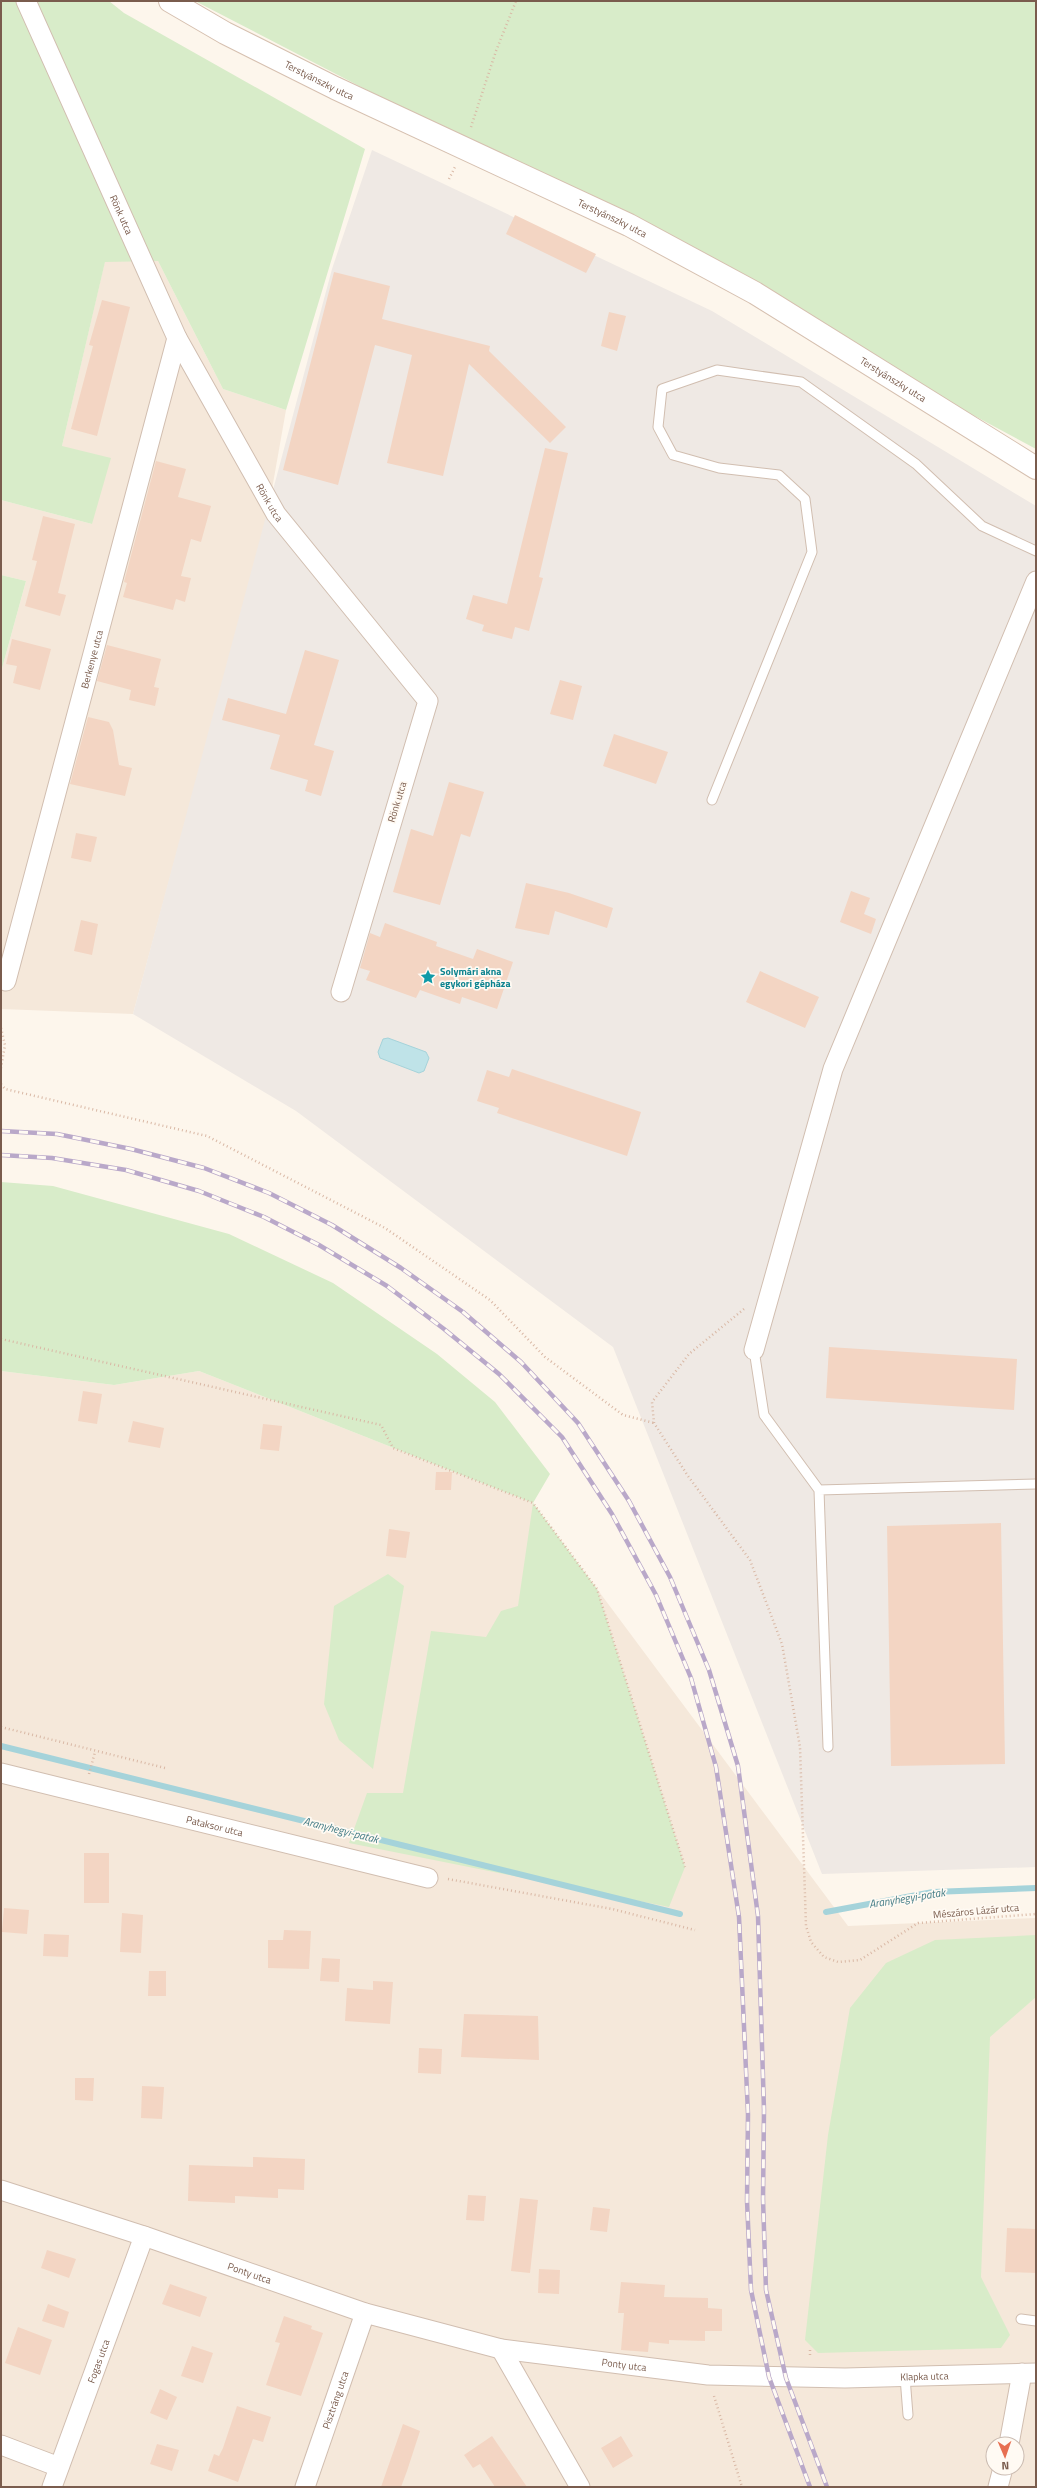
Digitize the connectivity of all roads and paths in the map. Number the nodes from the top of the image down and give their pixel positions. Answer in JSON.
{"nodes":[{"id":1,"x":26,"y":1,"type":"edge"},
{"id":2,"x":170,"y":1,"type":"edge"},
{"id":3,"x":516,"y":1,"type":"edge"},
{"id":4,"x":464,"y":148,"type":"junction"},
{"id":5,"x":449,"y":179,"type":"dead end"},
{"id":6,"x":177,"y":338,"type":"junction"},
{"id":7,"x":1036,"y":468,"type":"edge"},
{"id":8,"x":1036,"y":551,"type":"edge"},
{"id":9,"x":1036,"y":581,"type":"edge"},
{"id":10,"x":712,"y":800,"type":"dead end"},
{"id":11,"x":6,"y":981,"type":"dead end"},
{"id":12,"x":341,"y":992,"type":"dead end"},
{"id":13,"x":1,"y":1028,"type":"edge"},
{"id":14,"x":1,"y":1068,"type":"edge"},
{"id":15,"x":1,"y":1084,"type":"edge"},
{"id":16,"x":772,"y":1286,"type":"junction"},
{"id":17,"x":1,"y":1339,"type":"edge"},
{"id":18,"x":754,"y":1350,"type":"joint"},
{"id":19,"x":654,"y":1423,"type":"junction"},
{"id":20,"x":1036,"y":1484,"type":"edge"},
{"id":21,"x":819,"y":1490,"type":"junction"},
{"id":22,"x":1,"y":1727,"type":"edge"},
{"id":23,"x":828,"y":1747,"type":"dead end"},
{"id":24,"x":165,"y":1768,"type":"dead end"},
{"id":25,"x":1,"y":1773,"type":"edge"},
{"id":26,"x":685,"y":1867,"type":"dead end"},
{"id":27,"x":428,"y":1878,"type":"joint"},
{"id":28,"x":1036,"y":1914,"type":"edge"},
{"id":29,"x":696,"y":1930,"type":"dead end"},
{"id":30,"x":1,"y":2190,"type":"edge"},
{"id":31,"x":144,"y":2236,"type":"junction"},
{"id":32,"x":365,"y":2313,"type":"junction"},
{"id":33,"x":1021,"y":2319,"type":"dead end"},
{"id":34,"x":1036,"y":2321,"type":"edge"},
{"id":35,"x":501,"y":2349,"type":"junction"},
{"id":36,"x":1029,"y":2373,"type":"edge"},
{"id":37,"x":708,"y":2375,"type":"junction"},
{"id":38,"x":748,"y":2377,"type":"joint"},
{"id":39,"x":905,"y":2377,"type":"junction"},
{"id":40,"x":908,"y":2415,"type":"dead end"},
{"id":41,"x":1011,"y":2436,"type":"edge"},
{"id":42,"x":1,"y":2445,"type":"edge"},
{"id":43,"x":59,"y":2466,"type":"junction"},
{"id":44,"x":1001,"y":2476,"type":"edge"},
{"id":45,"x":52,"y":2487,"type":"edge"},
{"id":46,"x":305,"y":2487,"type":"edge"},
{"id":47,"x":580,"y":2487,"type":"edge"},
{"id":48,"x":742,"y":2487,"type":"edge"},
{"id":49,"x":998,"y":2487,"type":"edge"}],
"edges":[{"from":1,"to":6,"type":"street","name":"Rönk utca"},
{"from":2,"to":4,"type":"main road","name":"Terstyánszky utca"},
{"from":3,"to":4,"type":"path"},
{"from":4,"to":5,"type":"path"},
{"from":4,"to":7,"type":"main road","name":"Terstyánszky utca"},
{"from":6,"to":11,"type":"street","name":"Berkenye utca"},
{"from":6,"to":12,"type":"street","name":"Rönk utca"},
{"from":8,"to":10,"type":"lane"},
{"from":9,"to":16,"type":"street"},
{"from":13,"to":14,"type":"path"},
{"from":15,"to":19,"type":"path"},
{"from":16,"to":18,"type":"street"},
{"from":16,"to":19,"type":"path"},
{"from":17,"to":26,"type":"path"},
{"from":18,"to":21,"type":"lane"},
{"from":19,"to":28,"type":"path","name":"Mészáros Lázár utca"},
{"from":20,"to":21,"type":"lane"},
{"from":21,"to":23,"type":"lane"},
{"from":22,"to":24,"type":"path"},
{"from":25,"to":27,"type":"street","name":"Pataksor utca"},
{"from":27,"to":29,"type":"path"},
{"from":30,"to":31,"type":"street","name":"Ponty utca"},
{"from":31,"to":32,"type":"street","name":"Ponty utca"},
{"from":31,"to":43,"type":"street","name":"Fogas utca"},
{"from":32,"to":35,"type":"street","name":"Ponty utca"},
{"from":32,"to":46,"type":"street","name":"Pisztráng utca"},
{"from":33,"to":34,"type":"lane"},
{"from":35,"to":37,"type":"street","name":"Ponty utca"},
{"from":35,"to":47,"type":"street"},
{"from":36,"to":39,"type":"street","name":"Klapka utca"},
{"from":36,"to":41,"type":"street"},
{"from":37,"to":38,"type":"street","name":"Ponty utca"},
{"from":37,"to":48,"type":"path"},
{"from":38,"to":39,"type":"street","name":"Klapka utca"},
{"from":39,"to":40,"type":"lane"},
{"from":42,"to":43,"type":"street"},
{"from":43,"to":45,"type":"street","name":"Fogas utca"},
{"from":44,"to":49,"type":"street"}]}
